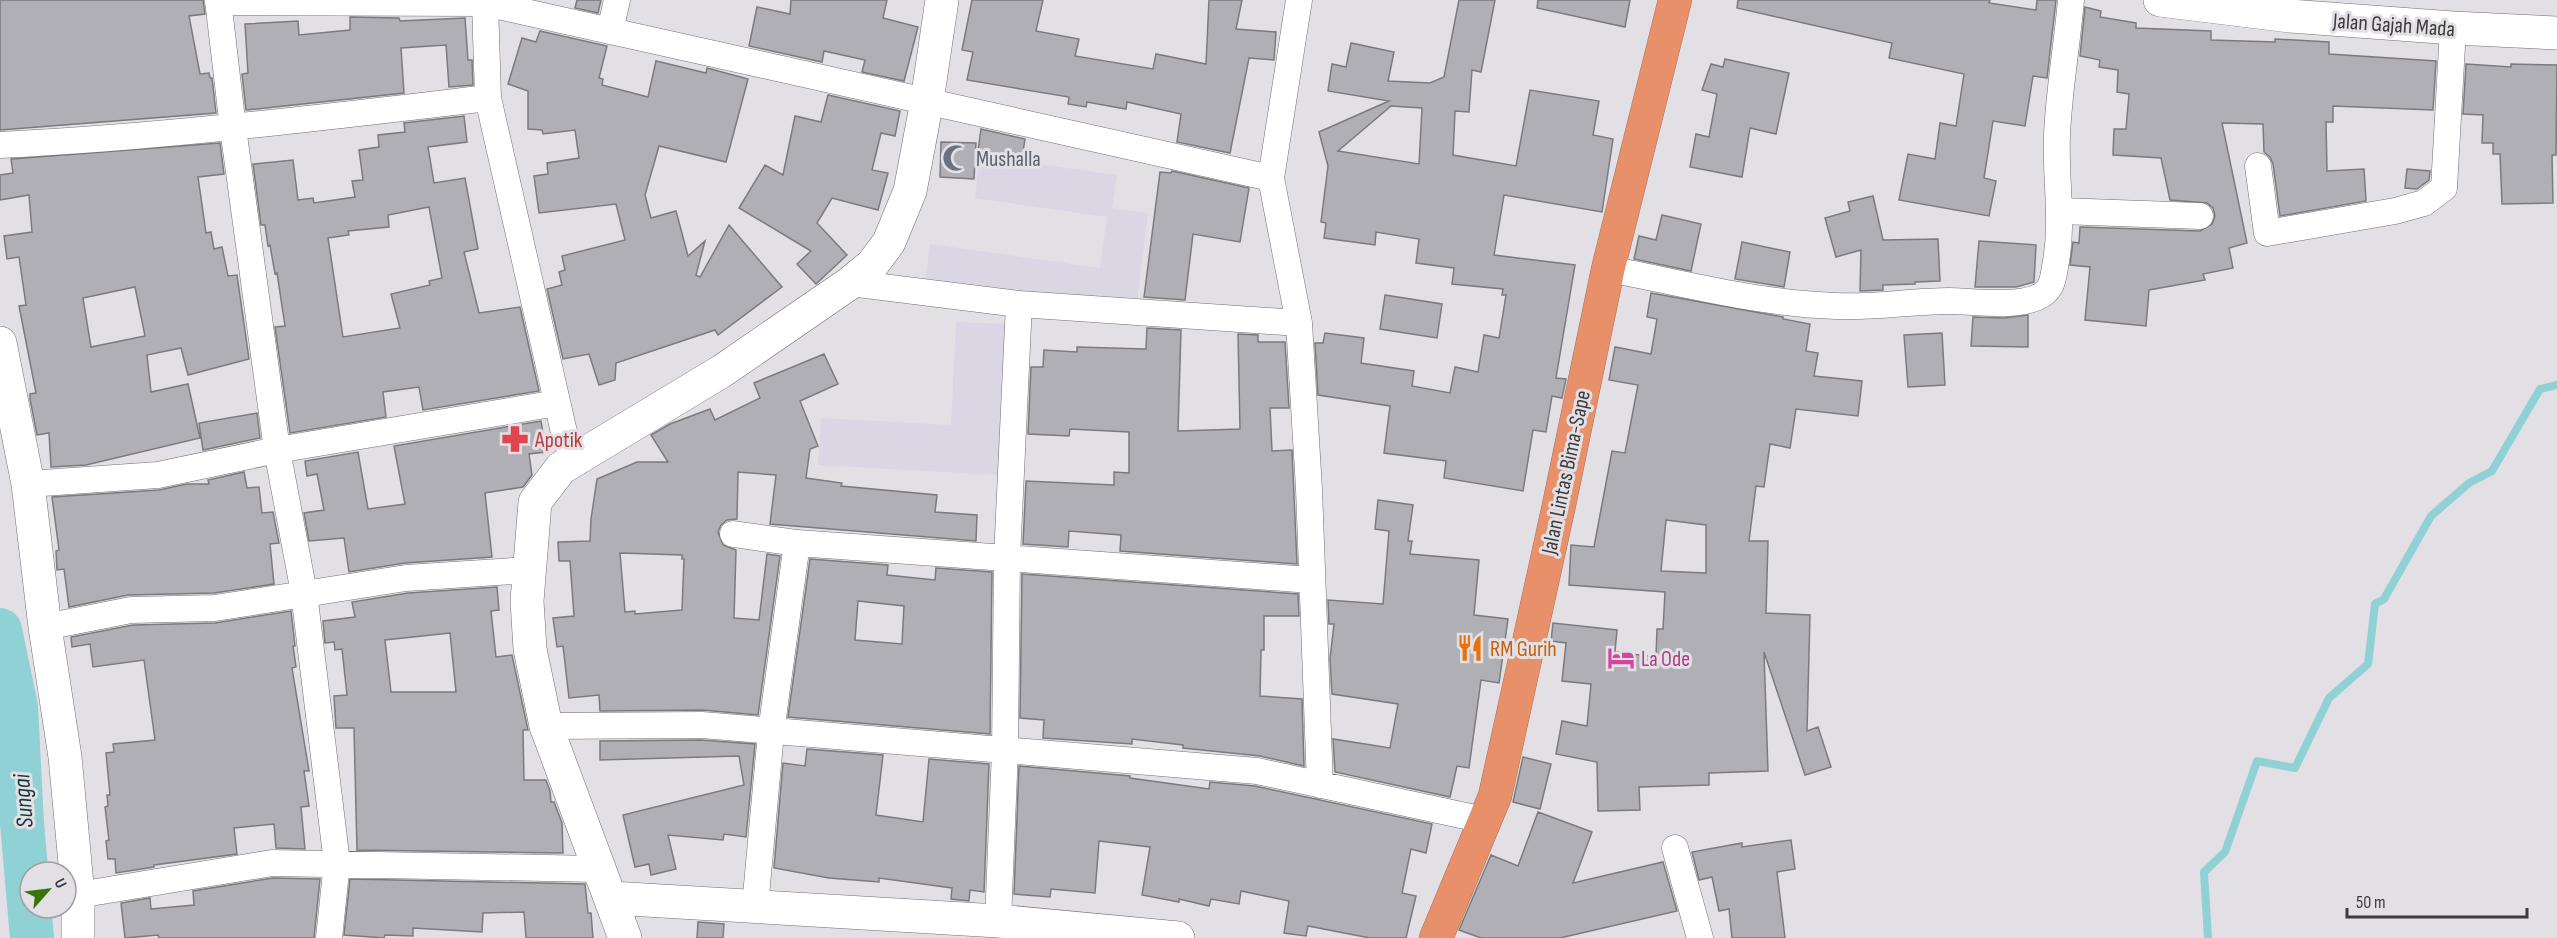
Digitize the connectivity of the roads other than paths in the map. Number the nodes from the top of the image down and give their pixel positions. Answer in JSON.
{"nodes":[{"id":1,"x":617,"y":0,"type":"edge"},
{"id":2,"x":942,"y":0,"type":"edge"},
{"id":3,"x":1299,"y":0,"type":"edge"},
{"id":4,"x":1675,"y":0,"type":"edge"},
{"id":5,"x":2071,"y":0,"type":"edge"},
{"id":6,"x":2160,"y":0,"type":"edge"},
{"id":7,"x":218,"y":1,"type":"edge"},
{"id":8,"x":369,"y":1,"type":"edge"},
{"id":9,"x":485,"y":3,"type":"junction"},
{"id":10,"x":2453,"y":28,"type":"junction"},
{"id":11,"x":610,"y":31,"type":"junction"},
{"id":12,"x":2557,"y":33,"type":"edge"},
{"id":13,"x":488,"y":98,"type":"junction"},
{"id":14,"x":927,"y":101,"type":"junction"},
{"id":15,"x":233,"y":128,"type":"junction"},
{"id":16,"x":0,"y":145,"type":"edge"},
{"id":17,"x":2258,"y":166,"type":"dead end"},
{"id":18,"x":1271,"y":178,"type":"junction"},
{"id":19,"x":2060,"y":211,"type":"junction"},
{"id":20,"x":2200,"y":216,"type":"dead end"},
{"id":21,"x":1608,"y":269,"type":"junction"},
{"id":22,"x":850,"y":283,"type":"junction"},
{"id":23,"x":1019,"y":304,"type":"junction"},
{"id":24,"x":1299,"y":323,"type":"junction"},
{"id":25,"x":0,"y":343,"type":"edge"},
{"id":26,"x":557,"y":403,"type":"junction"},
{"id":27,"x":277,"y":450,"type":"junction"},
{"id":28,"x":573,"y":461,"type":"junction"},
{"id":29,"x":28,"y":484,"type":"junction"},
{"id":30,"x":733,"y":534,"type":"dead end"},
{"id":31,"x":797,"y":543,"type":"junction"},
{"id":32,"x":1007,"y":557,"type":"junction"},
{"id":33,"x":529,"y":570,"type":"junction"},
{"id":34,"x":1311,"y":580,"type":"junction"},
{"id":35,"x":304,"y":593,"type":"junction"},
{"id":36,"x":45,"y":627,"type":"junction"},
{"id":37,"x":546,"y":726,"type":"junction"},
{"id":38,"x":771,"y":732,"type":"junction"},
{"id":39,"x":1005,"y":750,"type":"junction"},
{"id":40,"x":1320,"y":785,"type":"junction"},
{"id":41,"x":1484,"y":820,"type":"junction"},
{"id":42,"x":1675,"y":849,"type":"dead end"},
{"id":43,"x":75,"y":860,"type":"edge"},
{"id":44,"x":337,"y":863,"type":"junction"},
{"id":45,"x":597,"y":869,"type":"junction"},
{"id":46,"x":78,"y":895,"type":"edge"},
{"id":47,"x":611,"y":898,"type":"junction"},
{"id":48,"x":755,"y":907,"type":"junction"},
{"id":49,"x":78,"y":920,"type":"edge"},
{"id":50,"x":998,"y":921,"type":"junction"},
{"id":51,"x":965,"y":929,"type":"edge"},
{"id":52,"x":78,"y":938,"type":"edge"},
{"id":53,"x":329,"y":938,"type":"edge"},
{"id":54,"x":625,"y":938,"type":"edge"},
{"id":55,"x":1178,"y":938,"type":"edge"},
{"id":56,"x":1436,"y":938,"type":"edge"},
{"id":57,"x":1700,"y":938,"type":"edge"}],
"edges":[{"from":1,"to":11,"type":"street"},
{"from":2,"to":14,"type":"street"},
{"from":3,"to":18,"type":"street"},
{"from":4,"to":21,"type":"highway","name":"Jalan Lintas Bima-Sape"},
{"from":5,"to":19,"type":"street"},
{"from":6,"to":10,"type":"street","name":"Jalan Gajah Mada"},
{"from":7,"to":8,"type":"street"},
{"from":7,"to":15,"type":"street"},
{"from":8,"to":9,"type":"street"},
{"from":9,"to":11,"type":"street"},
{"from":9,"to":13,"type":"street"},
{"from":10,"to":12,"type":"street","name":"Jalan Gajah Mada"},
{"from":10,"to":17,"type":"street"},
{"from":11,"to":14,"type":"street"},
{"from":13,"to":15,"type":"street"},
{"from":13,"to":26,"type":"street"},
{"from":14,"to":18,"type":"street"},
{"from":14,"to":22,"type":"street"},
{"from":15,"to":16,"type":"street"},
{"from":15,"to":27,"type":"street"},
{"from":18,"to":24,"type":"street"},
{"from":19,"to":20,"type":"street"},
{"from":19,"to":21,"type":"street"},
{"from":21,"to":41,"type":"highway","name":"Jalan Lintas Bima-Sape"},
{"from":22,"to":23,"type":"street"},
{"from":22,"to":28,"type":"street"},
{"from":23,"to":24,"type":"street"},
{"from":23,"to":32,"type":"street"},
{"from":24,"to":34,"type":"street"},
{"from":25,"to":29,"type":"street"},
{"from":26,"to":27,"type":"street"},
{"from":26,"to":28,"type":"street"},
{"from":27,"to":29,"type":"street"},
{"from":27,"to":35,"type":"street"},
{"from":28,"to":33,"type":"street"},
{"from":29,"to":36,"type":"street"},
{"from":30,"to":31,"type":"street"},
{"from":31,"to":32,"type":"street"},
{"from":31,"to":38,"type":"street"},
{"from":32,"to":34,"type":"street"},
{"from":32,"to":39,"type":"street"},
{"from":33,"to":35,"type":"street"},
{"from":33,"to":37,"type":"street"},
{"from":34,"to":40,"type":"street"},
{"from":35,"to":36,"type":"street"},
{"from":35,"to":44,"type":"street"},
{"from":36,"to":43,"type":"street"},
{"from":37,"to":38,"type":"street"},
{"from":37,"to":45,"type":"street"},
{"from":38,"to":39,"type":"street"},
{"from":38,"to":48,"type":"street"},
{"from":39,"to":40,"type":"street"},
{"from":39,"to":50,"type":"street"},
{"from":40,"to":41,"type":"street"},
{"from":41,"to":56,"type":"highway","name":"Jalan Lintas Bima-Sape"},
{"from":42,"to":57,"type":"street"},
{"from":44,"to":45,"type":"street"},
{"from":44,"to":46,"type":"street"},
{"from":44,"to":53,"type":"street"},
{"from":45,"to":47,"type":"street"},
{"from":47,"to":48,"type":"street"},
{"from":47,"to":54,"type":"street"},
{"from":48,"to":51,"type":"street"},
{"from":49,"to":52,"type":"street"},
{"from":50,"to":51,"type":"street"},
{"from":50,"to":55,"type":"street"}]}
